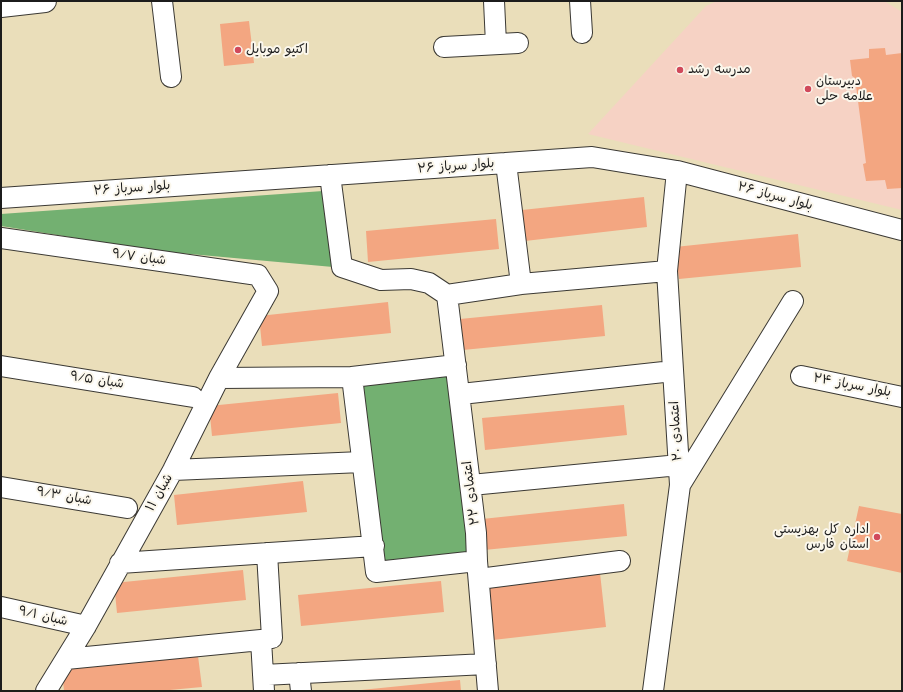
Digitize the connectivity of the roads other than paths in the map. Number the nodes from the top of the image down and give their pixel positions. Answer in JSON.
{"nodes":[{"id":1,"x":45,"y":1,"type":"edge"},
{"id":2,"x":162,"y":1,"type":"edge"},
{"id":3,"x":494,"y":1,"type":"edge"},
{"id":4,"x":580,"y":1,"type":"edge"},
{"id":5,"x":1,"y":6,"type":"edge"},
{"id":6,"x":582,"y":33,"type":"dead end"},
{"id":7,"x":518,"y":43,"type":"dead end"},
{"id":8,"x":496,"y":44,"type":"junction"},
{"id":9,"x":444,"y":47,"type":"dead end"},
{"id":10,"x":171,"y":77,"type":"dead end"},
{"id":11,"x":506,"y":163,"type":"junction"},
{"id":12,"x":677,"y":171,"type":"junction"},
{"id":13,"x":330,"y":175,"type":"junction"},
{"id":14,"x":1,"y":198,"type":"edge"},
{"id":15,"x":902,"y":230,"type":"edge"},
{"id":16,"x":1,"y":238,"type":"edge"},
{"id":17,"x":667,"y":271,"type":"junction"},
{"id":18,"x":521,"y":284,"type":"junction"},
{"id":19,"x":268,"y":291,"type":"joint"},
{"id":20,"x":447,"y":295,"type":"junction"},
{"id":21,"x":793,"y":301,"type":"dead end"},
{"id":22,"x":456,"y":365,"type":"junction"},
{"id":23,"x":1,"y":366,"type":"edge"},
{"id":24,"x":673,"y":370,"type":"junction"},
{"id":25,"x":801,"y":376,"type":"dead end"},
{"id":26,"x":352,"y":377,"type":"junction"},
{"id":27,"x":219,"y":378,"type":"junction"},
{"id":28,"x":460,"y":394,"type":"junction"},
{"id":29,"x":902,"y":396,"type":"edge"},
{"id":30,"x":193,"y":397,"type":"dead end"},
{"id":31,"x":362,"y":462,"type":"junction"},
{"id":32,"x":679,"y":464,"type":"junction"},
{"id":33,"x":173,"y":470,"type":"junction"},
{"id":34,"x":680,"y":485,"type":"junction"},
{"id":35,"x":471,"y":486,"type":"junction"},
{"id":36,"x":1,"y":487,"type":"edge"},
{"id":37,"x":127,"y":508,"type":"dead end"},
{"id":38,"x":374,"y":546,"type":"junction"},
{"id":39,"x":267,"y":553,"type":"junction"},
{"id":40,"x":620,"y":561,"type":"dead end"},
{"id":41,"x":120,"y":563,"type":"junction"},
{"id":42,"x":478,"y":570,"type":"junction"},
{"id":43,"x":1,"y":607,"type":"edge"},
{"id":44,"x":86,"y":626,"type":"junction"},
{"id":45,"x":261,"y":640,"type":"junction"},
{"id":46,"x":66,"y":659,"type":"junction"},
{"id":47,"x":486,"y":664,"type":"junction"},
{"id":48,"x":300,"y":682,"type":"edge"},
{"id":49,"x":263,"y":683,"type":"edge"},
{"id":50,"x":46,"y":691,"type":"edge"},
{"id":51,"x":488,"y":691,"type":"edge"},
{"id":52,"x":653,"y":691,"type":"edge"}],
"edges":[{"from":1,"to":5,"type":"main road"},
{"from":2,"to":10,"type":"street"},
{"from":3,"to":8,"type":"street"},
{"from":4,"to":6,"type":"street"},
{"from":7,"to":8,"type":"street"},
{"from":8,"to":9,"type":"street"},
{"from":11,"to":12,"type":"street","name":"۲۶ بلوار سرباز"},
{"from":11,"to":13,"type":"street","name":"۲۶ بلوار سرباز"},
{"from":11,"to":18,"type":"street"},
{"from":12,"to":15,"type":"street","name":"۲۶ بلوار سرباز"},
{"from":12,"to":17,"type":"street","name":"۲۰ اعتمادی"},
{"from":13,"to":14,"type":"street","name":"۲۶ بلوار سرباز"},
{"from":13,"to":20,"type":"street"},
{"from":16,"to":19,"type":"street","name":"۹/۷ شبان"},
{"from":17,"to":18,"type":"street"},
{"from":17,"to":24,"type":"street","name":"۲۰ اعتمادی"},
{"from":18,"to":20,"type":"street"},
{"from":19,"to":27,"type":"street","name":"۱۱ شبان"},
{"from":20,"to":22,"type":"street","name":"۲۲ اعتمادی"},
{"from":21,"to":34,"type":"street"},
{"from":22,"to":26,"type":"street"},
{"from":22,"to":28,"type":"street","name":"۲۲ اعتمادی"},
{"from":23,"to":30,"type":"street","name":"۹/۵ شبان"},
{"from":24,"to":28,"type":"street"},
{"from":24,"to":32,"type":"street","name":"۲۰ اعتمادی"},
{"from":25,"to":29,"type":"street","name":"۲۴ بلوار سرباز"},
{"from":26,"to":27,"type":"street"},
{"from":26,"to":31,"type":"street"},
{"from":27,"to":33,"type":"street","name":"۱۱ شبان"},
{"from":28,"to":35,"type":"street","name":"۲۲ اعتمادی"},
{"from":31,"to":33,"type":"street"},
{"from":31,"to":38,"type":"street"},
{"from":32,"to":34,"type":"street","name":"۲۰ اعتمادی"},
{"from":32,"to":35,"type":"street"},
{"from":33,"to":41,"type":"street","name":"۱۱ شبان"},
{"from":34,"to":52,"type":"street","name":"۲۰ اعتمادی"},
{"from":35,"to":42,"type":"street","name":"۲۲ اعتمادی"},
{"from":36,"to":37,"type":"street","name":"۹/۳ شبان"},
{"from":38,"to":39,"type":"street"},
{"from":38,"to":42,"type":"street"},
{"from":39,"to":41,"type":"street"},
{"from":39,"to":45,"type":"street"},
{"from":40,"to":42,"type":"street"},
{"from":41,"to":44,"type":"street","name":"۱۱ شبان"},
{"from":42,"to":47,"type":"street","name":"۲۲ اعتمادی"},
{"from":43,"to":44,"type":"street","name":"۹/۱ شبان"},
{"from":44,"to":46,"type":"street","name":"۱۱ شبان"},
{"from":45,"to":46,"type":"street"},
{"from":45,"to":49,"type":"street"},
{"from":46,"to":50,"type":"street","name":"۱۱ شبان"},
{"from":47,"to":48,"type":"street"},
{"from":47,"to":51,"type":"street","name":"۲۲ اعتمادی"},
{"from":48,"to":49,"type":"street"}]}
